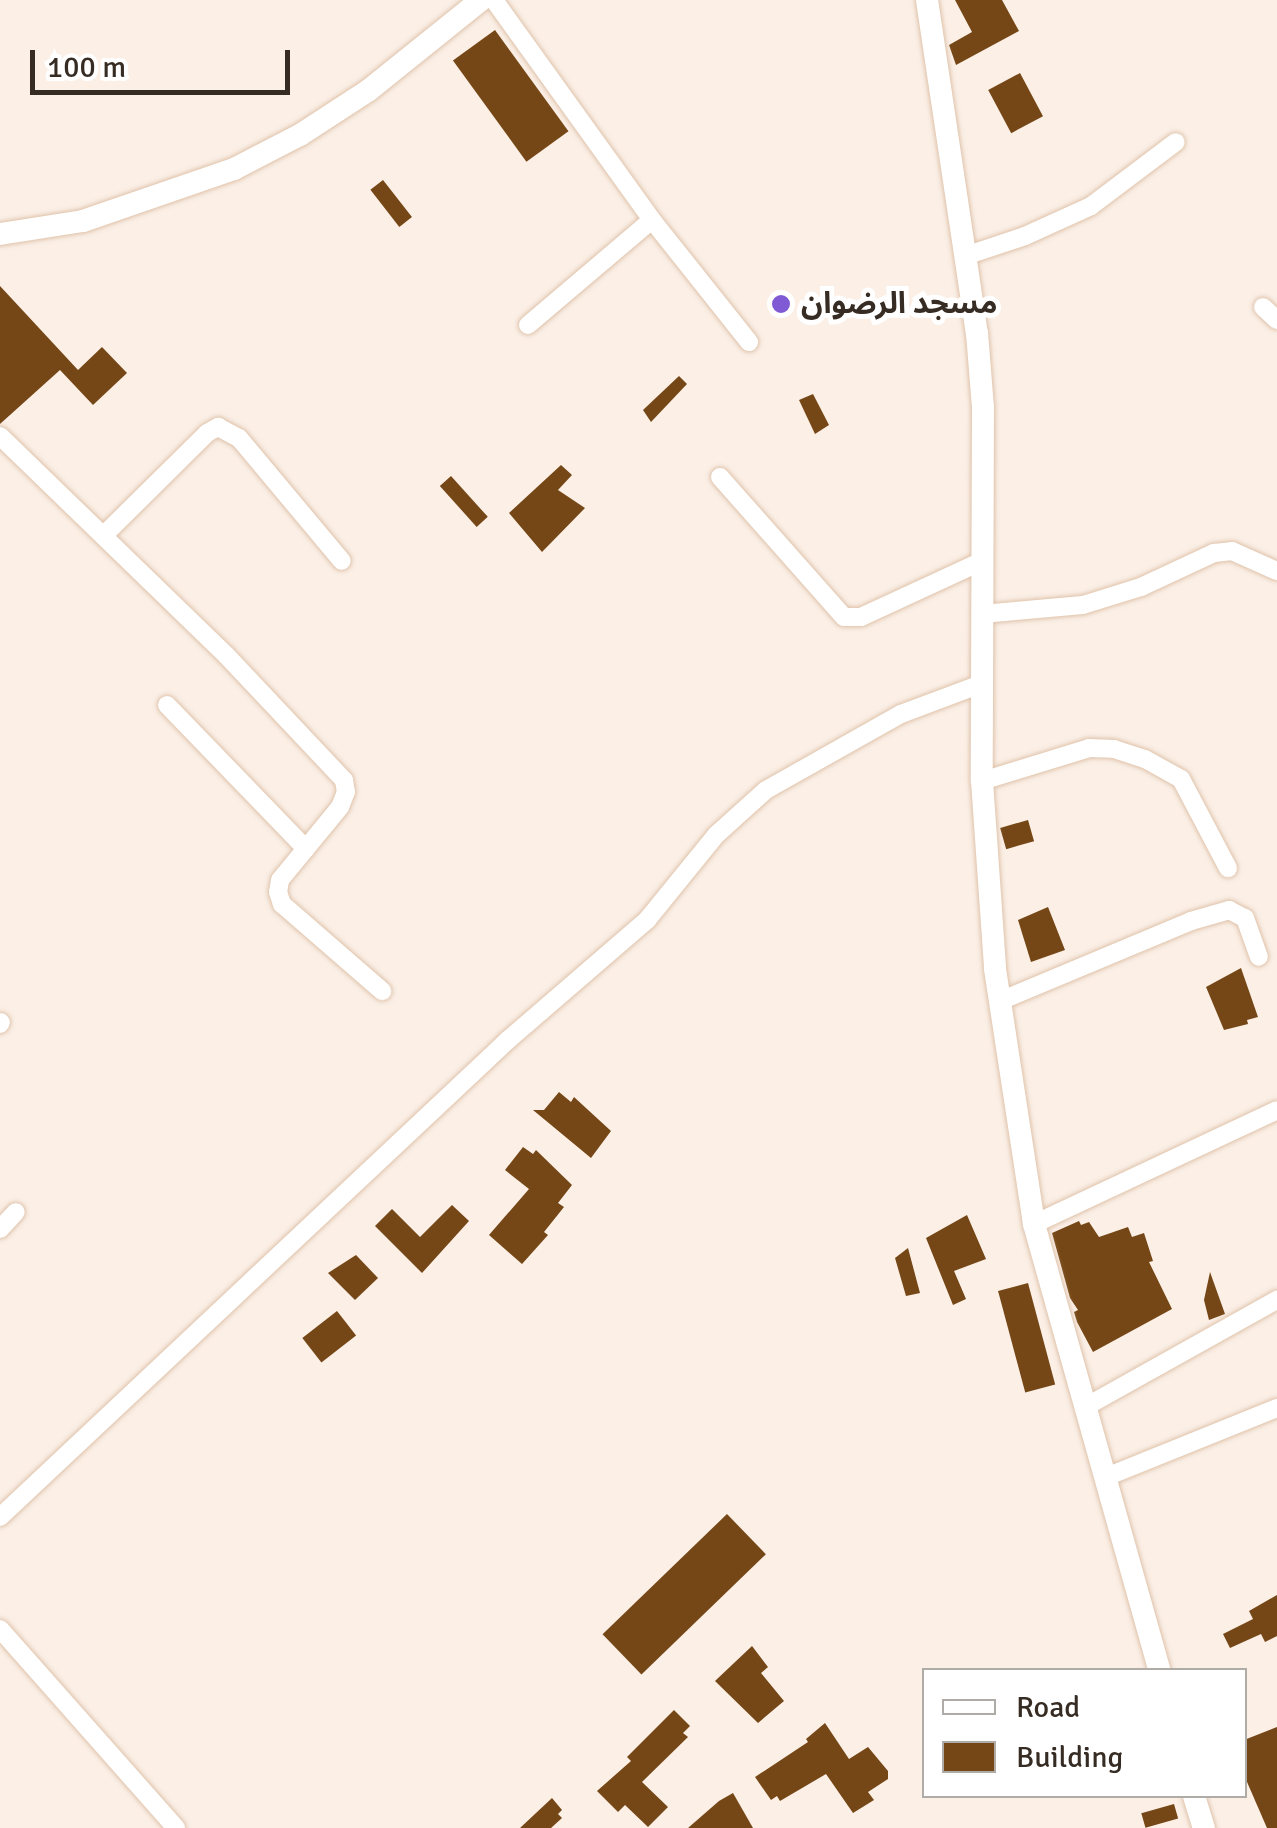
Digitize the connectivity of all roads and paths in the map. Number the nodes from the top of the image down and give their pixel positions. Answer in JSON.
{"nodes":[{"id":1,"x":481,"y":0,"type":"edge"},
{"id":2,"x":494,"y":0,"type":"edge"},
{"id":3,"x":927,"y":0,"type":"edge"},
{"id":4,"x":1176,"y":142,"type":"dead end"},
{"id":5,"x":652,"y":220,"type":"junction"},
{"id":6,"x":0,"y":234,"type":"edge"},
{"id":7,"x":965,"y":256,"type":"junction"},
{"id":8,"x":528,"y":326,"type":"dead end"},
{"id":9,"x":749,"y":342,"type":"dead end"},
{"id":10,"x":0,"y":436,"type":"edge"},
{"id":11,"x":720,"y":477,"type":"dead end"},
{"id":12,"x":102,"y":536,"type":"junction"},
{"id":13,"x":342,"y":560,"type":"dead end"},
{"id":14,"x":982,"y":560,"type":"junction"},
{"id":15,"x":1277,"y":570,"type":"edge"},
{"id":16,"x":982,"y":614,"type":"junction"},
{"id":17,"x":982,"y":684,"type":"junction"},
{"id":18,"x":167,"y":705,"type":"dead end"},
{"id":19,"x":982,"y":781,"type":"junction"},
{"id":20,"x":306,"y":849,"type":"junction"},
{"id":21,"x":1228,"y":868,"type":"dead end"},
{"id":22,"x":1259,"y":958,"type":"dead end"},
{"id":23,"x":382,"y":991,"type":"dead end"},
{"id":24,"x":1000,"y":1002,"type":"junction"},
{"id":25,"x":1277,"y":1110,"type":"edge"},
{"id":26,"x":16,"y":1212,"type":"dead end"},
{"id":27,"x":1034,"y":1224,"type":"junction"},
{"id":28,"x":0,"y":1229,"type":"edge"},
{"id":29,"x":1277,"y":1300,"type":"edge"},
{"id":30,"x":1086,"y":1406,"type":"junction"},
{"id":31,"x":1277,"y":1408,"type":"edge"},
{"id":32,"x":1106,"y":1478,"type":"junction"},
{"id":33,"x":0,"y":1517,"type":"edge"},
{"id":34,"x":0,"y":1629,"type":"edge"},
{"id":35,"x":1158,"y":1668,"type":"edge"},
{"id":36,"x":1195,"y":1798,"type":"edge"},
{"id":37,"x":176,"y":1828,"type":"edge"},
{"id":38,"x":1204,"y":1828,"type":"edge"}],
"edges":[{"from":1,"to":6,"type":"street"},
{"from":2,"to":5,"type":"street"},
{"from":3,"to":7,"type":"street"},
{"from":4,"to":7,"type":"street"},
{"from":5,"to":8,"type":"street"},
{"from":5,"to":9,"type":"street"},
{"from":7,"to":14,"type":"street"},
{"from":10,"to":12,"type":"street"},
{"from":11,"to":14,"type":"street"},
{"from":12,"to":13,"type":"street"},
{"from":12,"to":20,"type":"street"},
{"from":14,"to":16,"type":"street"},
{"from":15,"to":16,"type":"street"},
{"from":16,"to":17,"type":"street"},
{"from":17,"to":19,"type":"street"},
{"from":17,"to":33,"type":"street"},
{"from":18,"to":20,"type":"street"},
{"from":19,"to":21,"type":"street"},
{"from":19,"to":24,"type":"street"},
{"from":20,"to":23,"type":"street"},
{"from":22,"to":24,"type":"street"},
{"from":24,"to":27,"type":"street"},
{"from":25,"to":27,"type":"street"},
{"from":26,"to":28,"type":"street"},
{"from":27,"to":30,"type":"street"},
{"from":29,"to":30,"type":"street"},
{"from":30,"to":32,"type":"street"},
{"from":31,"to":32,"type":"street"},
{"from":32,"to":35,"type":"street"},
{"from":34,"to":37,"type":"street"},
{"from":36,"to":38,"type":"street"}]}
